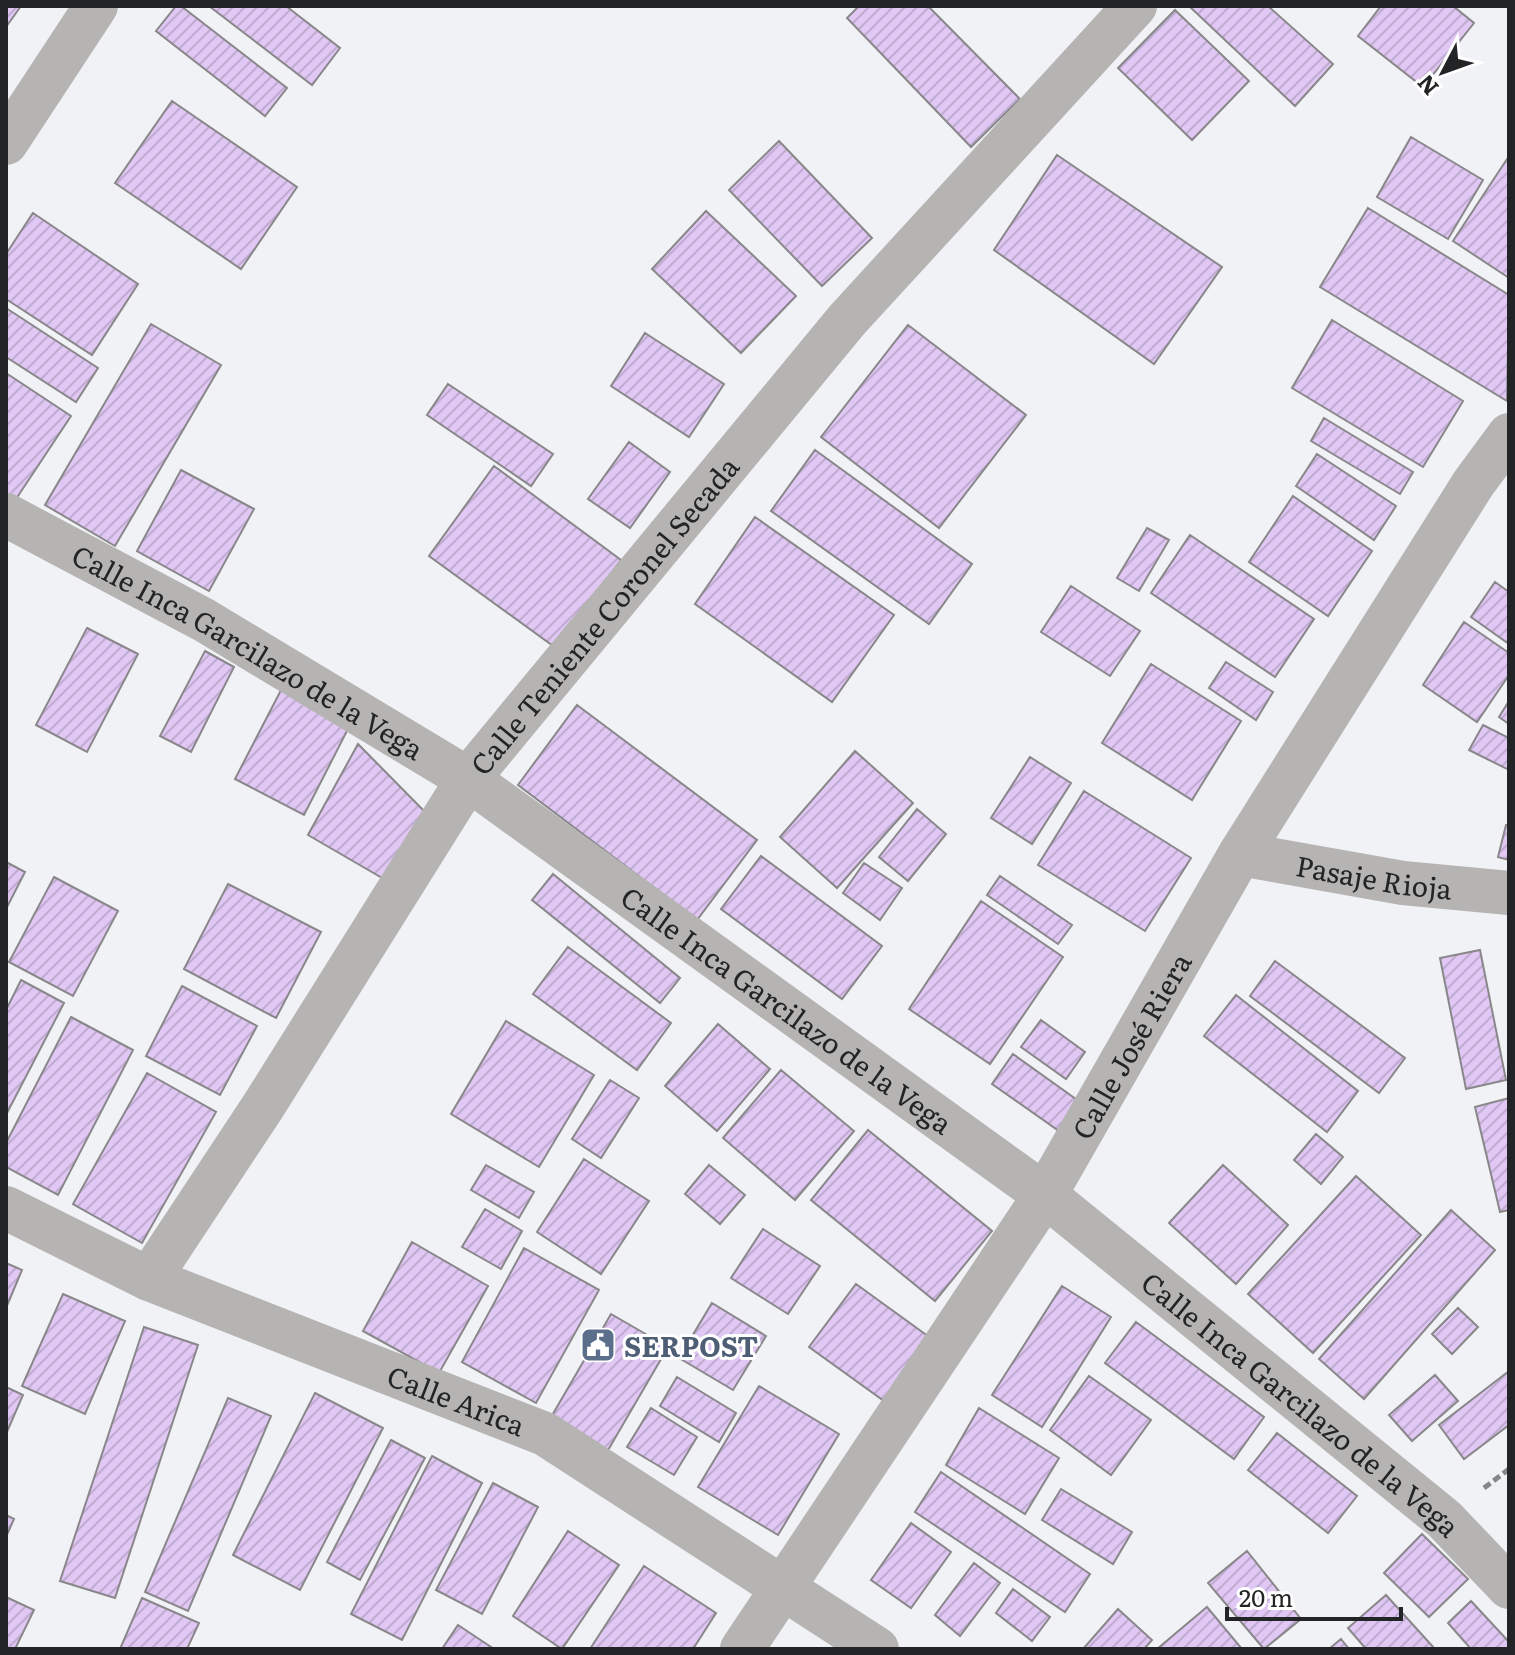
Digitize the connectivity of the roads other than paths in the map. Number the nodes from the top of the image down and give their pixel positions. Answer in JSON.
{"nodes":[{"id":1,"x":96,"y":6,"type":"edge"},
{"id":2,"x":1135,"y":6,"type":"edge"},
{"id":3,"x":6,"y":143,"type":"edge"},
{"id":4,"x":1509,"y":435,"type":"edge"},
{"id":5,"x":6,"y":515,"type":"edge"},
{"id":6,"x":468,"y":779,"type":"junction"},
{"id":7,"x":1240,"y":854,"type":"junction"},
{"id":8,"x":1509,"y":893,"type":"edge"},
{"id":9,"x":1045,"y":1195,"type":"junction"},
{"id":10,"x":6,"y":1208,"type":"edge"},
{"id":11,"x":149,"y":1279,"type":"junction"},
{"id":12,"x":1509,"y":1587,"type":"edge"},
{"id":13,"x":784,"y":1588,"type":"junction"},
{"id":14,"x":742,"y":1649,"type":"edge"},
{"id":15,"x":877,"y":1649,"type":"edge"}],
"edges":[{"from":1,"to":3,"type":"street"},
{"from":2,"to":6,"type":"street","name":"Calle Teniente Coronel Secada"},
{"from":4,"to":7,"type":"street","name":"Calle José Riera"},
{"from":5,"to":6,"type":"street","name":"Calle Inca Garcilazo de la Vega"},
{"from":6,"to":9,"type":"street","name":"Calle Inca Garcilazo de la Vega"},
{"from":6,"to":11,"type":"street","name":"Calle Teniente Coronel Secada"},
{"from":7,"to":8,"type":"street","name":"Pasaje Rioja"},
{"from":7,"to":9,"type":"street","name":"Calle José Riera"},
{"from":9,"to":12,"type":"street","name":"Calle Inca Garcilazo de la Vega"},
{"from":9,"to":13,"type":"street","name":"Calle José Riera"},
{"from":10,"to":11,"type":"street","name":"Calle Arica"},
{"from":11,"to":13,"type":"street","name":"Calle Arica"},
{"from":13,"to":14,"type":"street","name":"Calle José Riera"},
{"from":13,"to":15,"type":"street","name":"Calle Arica"}]}
